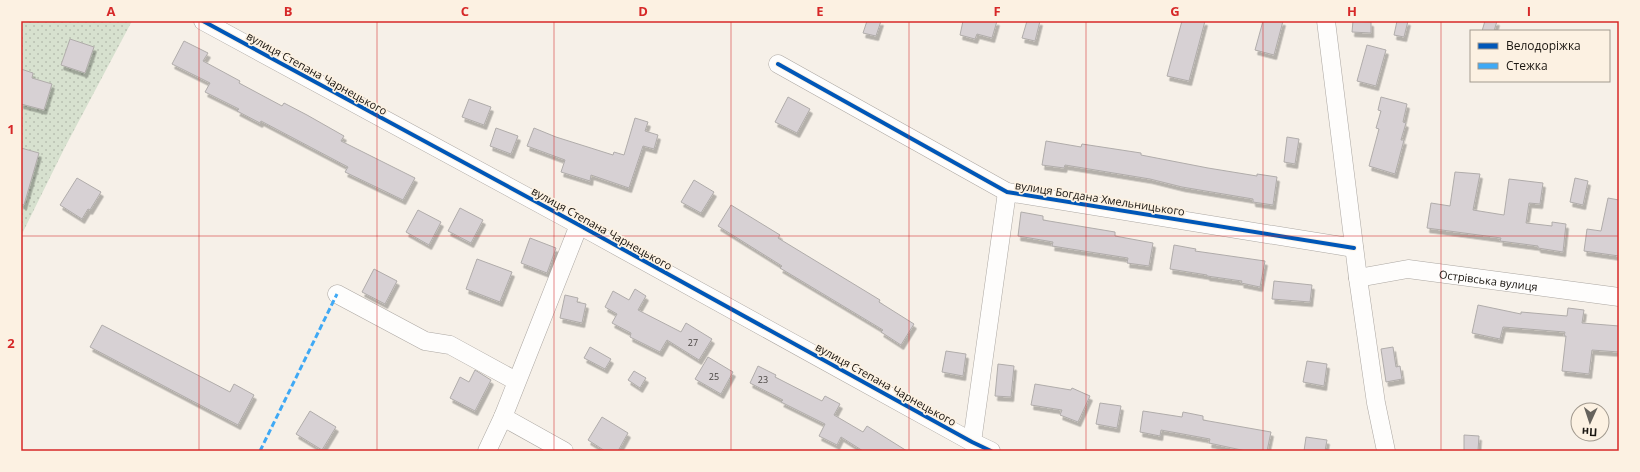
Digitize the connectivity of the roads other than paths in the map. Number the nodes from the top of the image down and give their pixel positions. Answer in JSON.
{"nodes":[{"id":1,"x":203,"y":21,"type":"edge"},
{"id":2,"x":1326,"y":21,"type":"edge"},
{"id":3,"x":778,"y":64,"type":"dead end"},
{"id":4,"x":1007,"y":192,"type":"junction"},
{"id":5,"x":579,"y":225,"type":"junction"},
{"id":6,"x":1354,"y":248,"type":"junction"},
{"id":7,"x":1358,"y":278,"type":"junction"},
{"id":8,"x":337,"y":294,"type":"dead end"},
{"id":9,"x":1619,"y":297,"type":"edge"},
{"id":10,"x":516,"y":381,"type":"junction"},
{"id":11,"x":503,"y":417,"type":"junction"},
{"id":12,"x":972,"y":442,"type":"junction"},
{"id":13,"x":487,"y":451,"type":"edge"},
{"id":14,"x":564,"y":451,"type":"edge"},
{"id":15,"x":991,"y":451,"type":"edge"},
{"id":16,"x":1386,"y":451,"type":"edge"}],
"edges":[{"from":1,"to":5,"type":"street","name":"вулиця Степана Чарнецького"},
{"from":2,"to":6,"type":"street"},
{"from":3,"to":4,"type":"street","name":"вулиця Богдана Хмельницького"},
{"from":4,"to":6,"type":"street","name":"вулиця Богдана Хмельницького"},
{"from":4,"to":12,"type":"street"},
{"from":5,"to":10,"type":"street"},
{"from":5,"to":12,"type":"street","name":"вулиця Степана Чарнецького"},
{"from":6,"to":7,"type":"street"},
{"from":7,"to":9,"type":"street","name":"Острівська вулиця"},
{"from":7,"to":16,"type":"street"},
{"from":8,"to":10,"type":"street"},
{"from":10,"to":11,"type":"street"},
{"from":11,"to":13,"type":"street"},
{"from":11,"to":14,"type":"street"},
{"from":12,"to":15,"type":"street","name":"вулиця Степана Чарнецького"}]}
